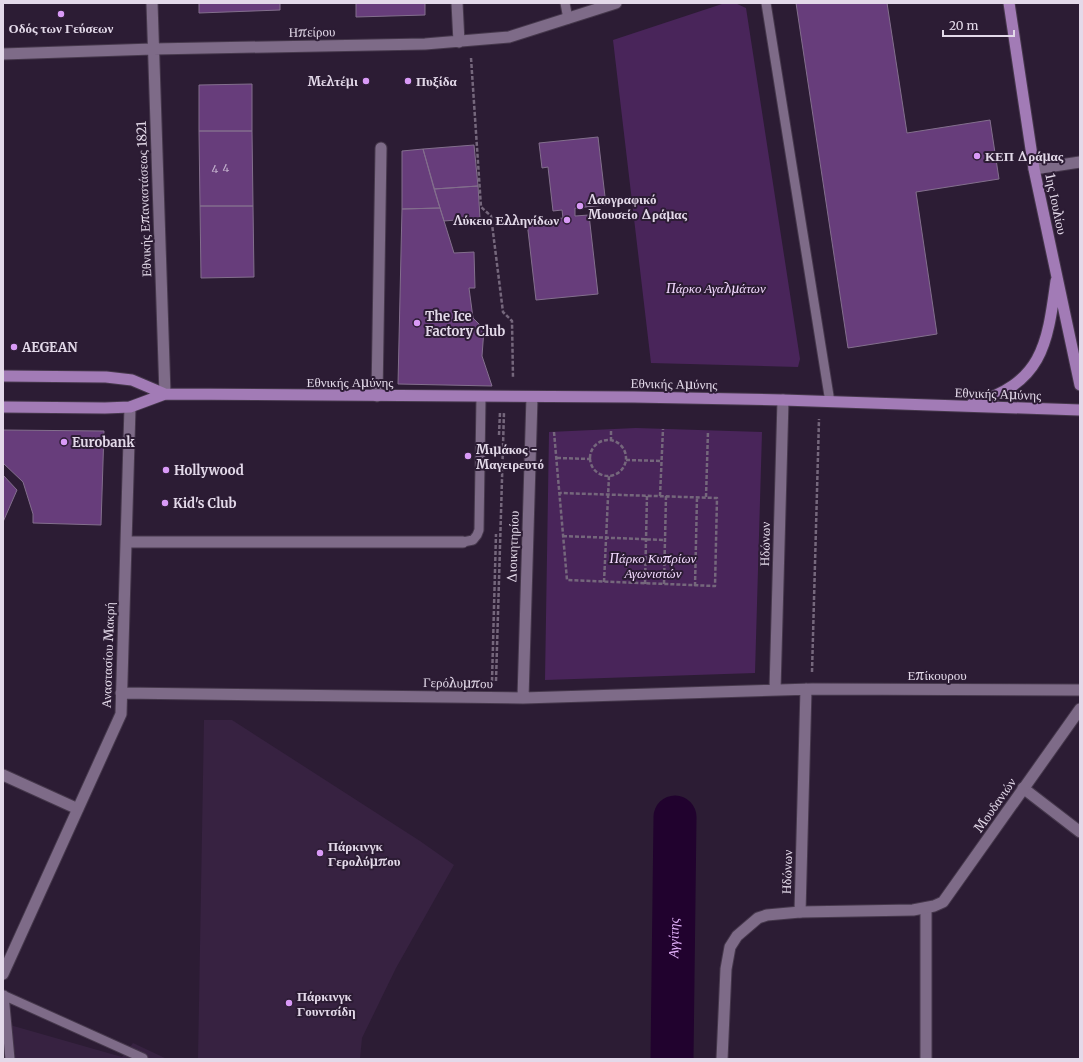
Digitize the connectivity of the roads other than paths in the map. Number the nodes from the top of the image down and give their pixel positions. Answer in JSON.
{"nodes":[{"id":1,"x":152,"y":3,"type":"edge"},
{"id":2,"x":457,"y":3,"type":"edge"},
{"id":3,"x":564,"y":3,"type":"edge"},
{"id":4,"x":616,"y":3,"type":"edge"},
{"id":5,"x":766,"y":3,"type":"edge"},
{"id":6,"x":1009,"y":3,"type":"edge"},
{"id":7,"x":568,"y":19,"type":"junction"},
{"id":8,"x":464,"y":41,"type":"junction"},
{"id":9,"x":153,"y":49,"type":"junction"},
{"id":10,"x":3,"y":54,"type":"edge"},
{"id":11,"x":381,"y":148,"type":"dead end"},
{"id":12,"x":1080,"y":162,"type":"edge"},
{"id":13,"x":1034,"y":169,"type":"junction"},
{"id":14,"x":1057,"y":272,"type":"junction"},
{"id":15,"x":3,"y":376,"type":"edge"},
{"id":16,"x":1080,"y":385,"type":"edge"},
{"id":17,"x":165,"y":394,"type":"junction"},
{"id":18,"x":377,"y":396,"type":"junction"},
{"id":19,"x":481,"y":397,"type":"junction"},
{"id":20,"x":532,"y":397,"type":"junction"},
{"id":21,"x":783,"y":400,"type":"junction"},
{"id":22,"x":825,"y":401,"type":"junction"},
{"id":23,"x":3,"y":407,"type":"edge"},
{"id":24,"x":130,"y":407,"type":"junction"},
{"id":25,"x":965,"y":407,"type":"junction"},
{"id":26,"x":1080,"y":410,"type":"edge"},
{"id":27,"x":126,"y":542,"type":"junction"},
{"id":28,"x":463,"y":542,"type":"joint"},
{"id":29,"x":794,"y":689,"type":"joint"},
{"id":30,"x":809,"y":689,"type":"junction"},
{"id":31,"x":775,"y":690,"type":"junction"},
{"id":32,"x":1080,"y":690,"type":"edge"},
{"id":33,"x":121,"y":693,"type":"junction"},
{"id":34,"x":523,"y":698,"type":"junction"},
{"id":35,"x":1080,"y":709,"type":"edge"},
{"id":36,"x":3,"y":775,"type":"edge"},
{"id":37,"x":1023,"y":788,"type":"junction"},
{"id":38,"x":78,"y":809,"type":"junction"},
{"id":39,"x":1080,"y":832,"type":"edge"},
{"id":40,"x":926,"y":908,"type":"junction"},
{"id":41,"x":800,"y":912,"type":"junction"},
{"id":42,"x":3,"y":974,"type":"edge"},
{"id":43,"x":4,"y":995,"type":"edge"},
{"id":44,"x":143,"y":1058,"type":"edge"},
{"id":45,"x":10,"y":1059,"type":"edge"},
{"id":46,"x":722,"y":1059,"type":"edge"},
{"id":47,"x":926,"y":1059,"type":"edge"}],
"edges":[{"from":1,"to":9,"type":"street","name":"Εθνικής Επαναστάσεως 1821"},
{"from":2,"to":8,"type":"street"},
{"from":3,"to":7,"type":"lane"},
{"from":4,"to":7,"type":"street","name":"Ηπείρου"},
{"from":5,"to":22,"type":"lane"},
{"from":6,"to":13,"type":"main road","name":"1ης Ιουλίου"},
{"from":7,"to":8,"type":"street","name":"Ηπείρου"},
{"from":8,"to":9,"type":"street","name":"Ηπείρου"},
{"from":9,"to":10,"type":"street","name":"Ηπείρου"},
{"from":9,"to":17,"type":"street","name":"Εθνικής Επαναστάσεως 1821"},
{"from":11,"to":18,"type":"street"},
{"from":12,"to":13,"type":"street"},
{"from":13,"to":14,"type":"main road","name":"1ης Ιουλίου"},
{"from":14,"to":16,"type":"main road","name":"1ης Ιουλίου"},
{"from":14,"to":25,"type":"main road"},
{"from":15,"to":17,"type":"main road"},
{"from":17,"to":18,"type":"main road","name":"Εθνικής Αμύνης"},
{"from":17,"to":24,"type":"main road"},
{"from":18,"to":19,"type":"main road","name":"Εθνικής Αμύνης"},
{"from":19,"to":20,"type":"main road","name":"Εθνικής Αμύνης"},
{"from":19,"to":28,"type":"lane"},
{"from":20,"to":21,"type":"main road","name":"Εθνικής Αμύνης"},
{"from":20,"to":34,"type":"street","name":"Διοικητηρίου"},
{"from":21,"to":22,"type":"main road","name":"Εθνικής Αμύνης"},
{"from":21,"to":31,"type":"street","name":"Ηδώνων"},
{"from":22,"to":25,"type":"main road","name":"Εθνικής Αμύνης"},
{"from":23,"to":24,"type":"main road"},
{"from":24,"to":27,"type":"street","name":"Αναστασίου Μακρή"},
{"from":25,"to":26,"type":"main road","name":"Εθνικής Αμύνης"},
{"from":27,"to":28,"type":"street"},
{"from":27,"to":33,"type":"street","name":"Αναστασίου Μακρή"},
{"from":29,"to":30,"type":"street","name":"Επίκουρου"},
{"from":29,"to":31,"type":"street","name":"Γερόλυμπου"},
{"from":30,"to":32,"type":"street","name":"Επίκουρου"},
{"from":30,"to":41,"type":"street","name":"Ηδώνων"},
{"from":31,"to":34,"type":"street","name":"Γερόλυμπου"},
{"from":33,"to":34,"type":"street","name":"Γερόλυμπου"},
{"from":33,"to":38,"type":"street","name":"Αναστασίου Μακρή"},
{"from":35,"to":37,"type":"street","name":"Μουδανιών"},
{"from":36,"to":38,"type":"street"},
{"from":37,"to":39,"type":"street"},
{"from":37,"to":40,"type":"street","name":"Μουδανιών"},
{"from":38,"to":42,"type":"street","name":"Αναστασίου Μακρή"},
{"from":40,"to":41,"type":"street","name":"Μουδανιών"},
{"from":40,"to":47,"type":"street"},
{"from":41,"to":46,"type":"street","name":"Μουδανιών"},
{"from":43,"to":44,"type":"lane"},
{"from":43,"to":45,"type":"lane"}]}
